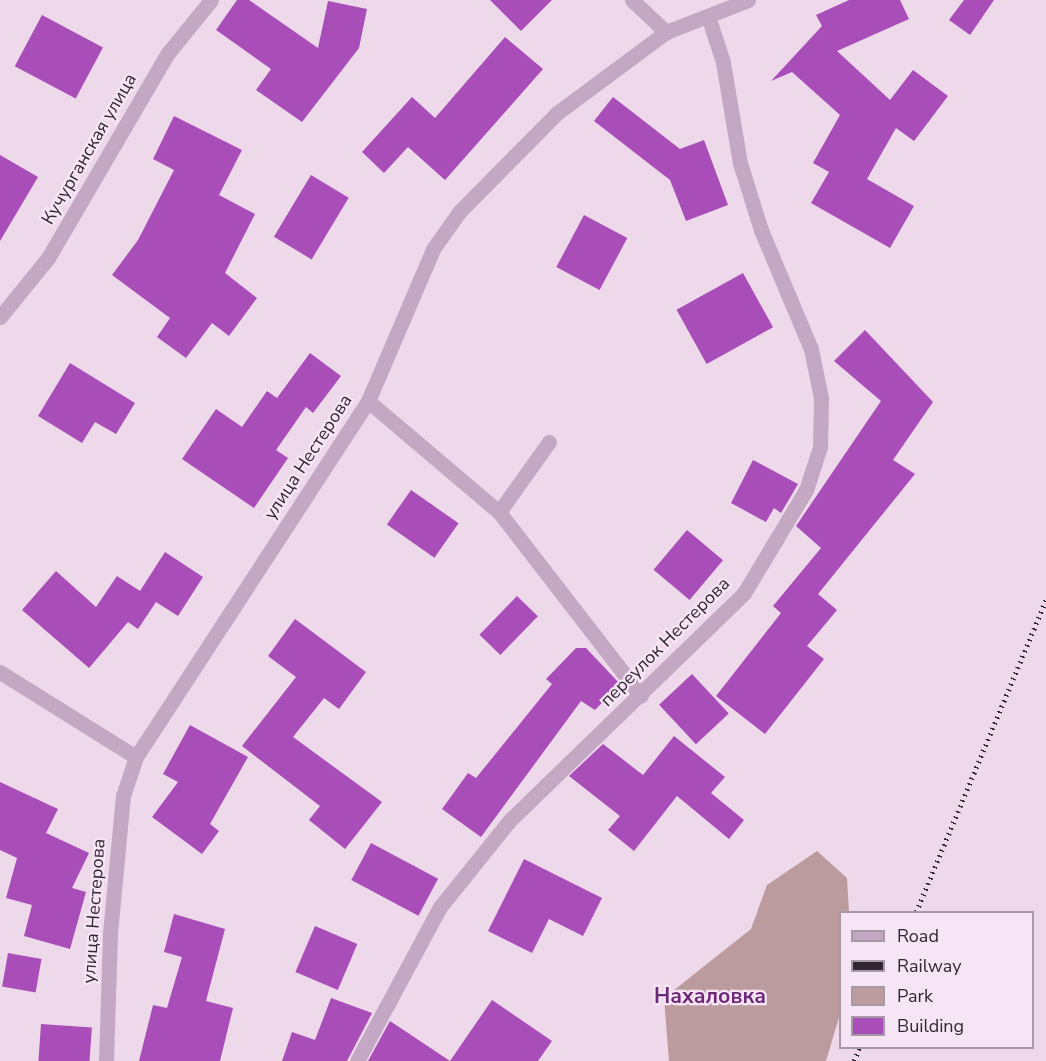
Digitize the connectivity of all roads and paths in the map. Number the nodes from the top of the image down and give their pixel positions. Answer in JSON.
{"nodes":[{"id":1,"x":211,"y":0,"type":"edge"},
{"id":2,"x":632,"y":0,"type":"edge"},
{"id":3,"x":748,"y":0,"type":"edge"},
{"id":4,"x":709,"y":19,"type":"junction"},
{"id":5,"x":666,"y":32,"type":"junction"},
{"id":6,"x":0,"y":317,"type":"edge"},
{"id":7,"x":368,"y":401,"type":"junction"},
{"id":8,"x":549,"y":442,"type":"dead end"},
{"id":9,"x":499,"y":512,"type":"junction"},
{"id":10,"x":0,"y":672,"type":"edge"},
{"id":11,"x":641,"y":696,"type":"junction"},
{"id":12,"x":136,"y":757,"type":"junction"},
{"id":13,"x":106,"y":1061,"type":"edge"},
{"id":14,"x":357,"y":1061,"type":"edge"}],
"edges":[{"from":1,"to":6,"type":"street","name":"Кучурганская улица"},
{"from":2,"to":5,"type":"street"},
{"from":3,"to":4,"type":"street","name":"улица Нестерова"},
{"from":4,"to":5,"type":"street","name":"улица Нестерова"},
{"from":4,"to":11,"type":"street","name":"переулок Нестерова"},
{"from":5,"to":7,"type":"street","name":"улица Нестерова"},
{"from":7,"to":9,"type":"street"},
{"from":7,"to":12,"type":"street","name":"улица Нестерова"},
{"from":8,"to":9,"type":"street"},
{"from":9,"to":11,"type":"street"},
{"from":10,"to":12,"type":"street"},
{"from":11,"to":14,"type":"street","name":"переулок Нестерова"},
{"from":12,"to":13,"type":"street","name":"улица Нестерова"}]}
